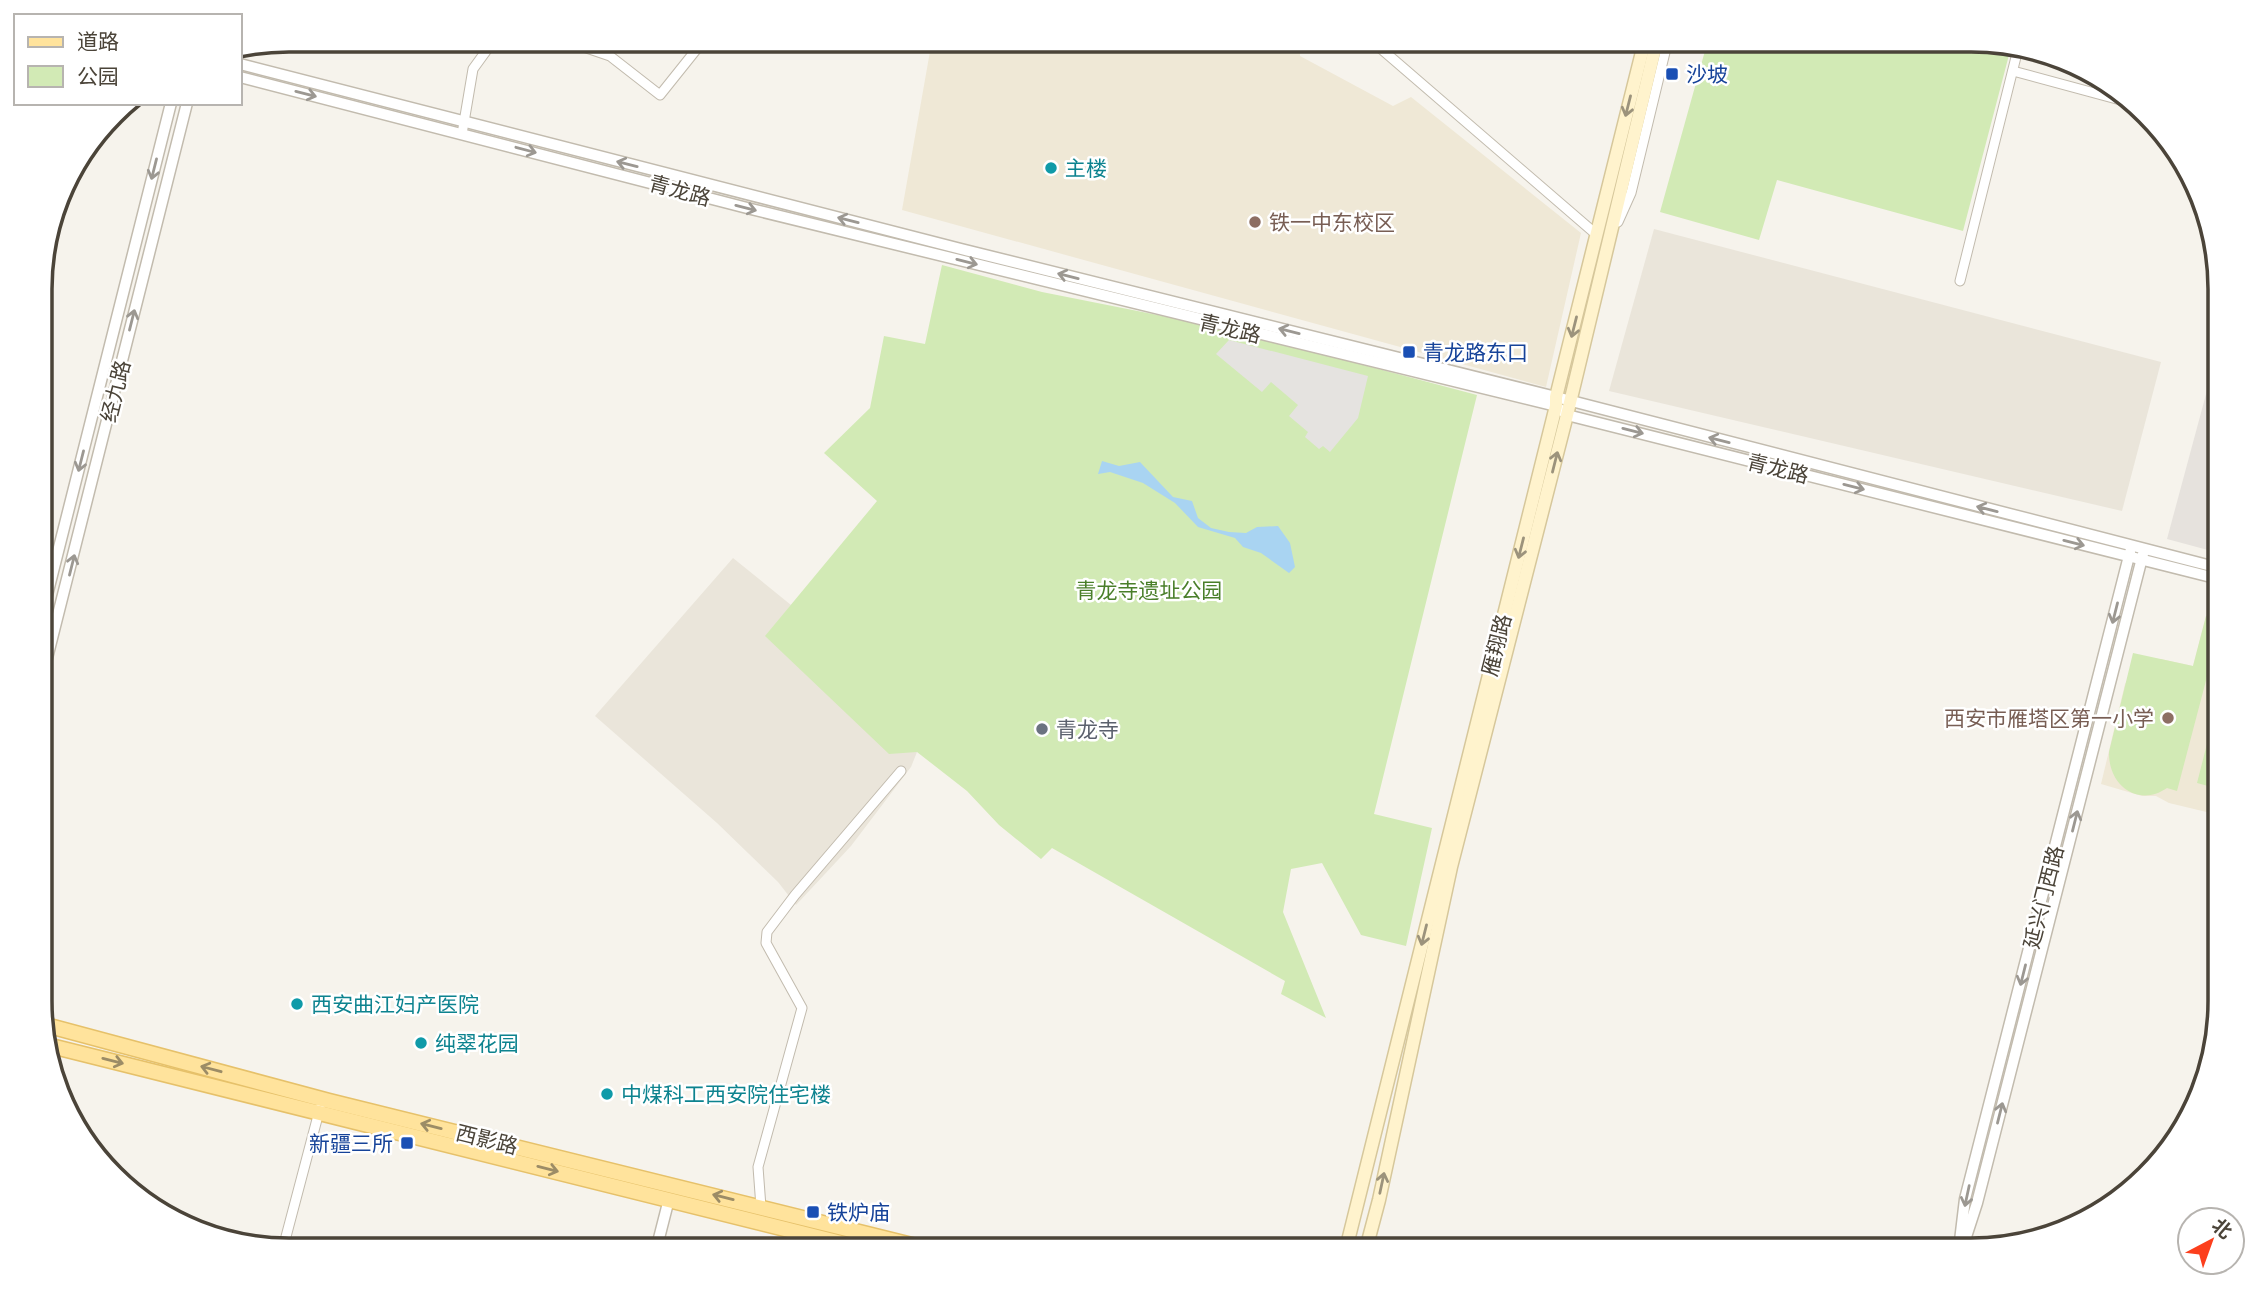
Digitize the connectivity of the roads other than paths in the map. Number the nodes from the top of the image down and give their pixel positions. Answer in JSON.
{"nodes":[{"id":1,"x":1385,"y":52,"type":"edge"},
{"id":2,"x":1642,"y":52,"type":"edge"},
{"id":3,"x":1654,"y":52,"type":"edge"},
{"id":4,"x":1665,"y":52,"type":"edge"},
{"id":5,"x":484,"y":53,"type":"edge"},
{"id":6,"x":601,"y":53,"type":"edge"},
{"id":7,"x":694,"y":53,"type":"edge"},
{"id":8,"x":2016,"y":58,"type":"edge"},
{"id":9,"x":242,"y":65,"type":"edge"},
{"id":10,"x":2012,"y":71,"type":"junction"},
{"id":11,"x":242,"y":77,"type":"edge"},
{"id":12,"x":2109,"y":97,"type":"edge"},
{"id":13,"x":170,"y":105,"type":"edge"},
{"id":14,"x":186,"y":105,"type":"edge"},
{"id":15,"x":463,"y":128,"type":"junction"},
{"id":16,"x":1603,"y":237,"type":"junction"},
{"id":17,"x":1960,"y":281,"type":"dead end"},
{"id":18,"x":1562,"y":405,"type":"junction"},
{"id":19,"x":2130,"y":551,"type":"junction"},
{"id":20,"x":2143,"y":555,"type":"junction"},
{"id":21,"x":2207,"y":566,"type":"edge"},
{"id":22,"x":52,"y":575,"type":"edge"},
{"id":23,"x":2207,"y":575,"type":"edge"},
{"id":24,"x":52,"y":638,"type":"edge"},
{"id":25,"x":901,"y":771,"type":"dead end"},
{"id":26,"x":55,"y":1028,"type":"edge"},
{"id":27,"x":58,"y":1047,"type":"edge"},
{"id":28,"x":321,"y":1105,"type":"junction"},
{"id":29,"x":669,"y":1199,"type":"junction"},
{"id":30,"x":761,"y":1207,"type":"junction"},
{"id":31,"x":1349,"y":1237,"type":"edge"},
{"id":32,"x":1369,"y":1237,"type":"edge"},
{"id":33,"x":1962,"y":1237,"type":"edge"},
{"id":34,"x":1965,"y":1237,"type":"edge"},
{"id":35,"x":286,"y":1238,"type":"edge"},
{"id":36,"x":659,"y":1238,"type":"edge"},
{"id":37,"x":821,"y":1238,"type":"edge"},
{"id":38,"x":883,"y":1238,"type":"edge"}],
"edges":[{"from":1,"to":16,"type":"street"},
{"from":2,"to":16,"type":"main road","name":"雁翔路","one_way":true},
{"from":3,"to":16,"type":"main road","name":"雁翔路"},
{"from":4,"to":16,"type":"street"},
{"from":5,"to":15,"type":"street"},
{"from":6,"to":7,"type":"street"},
{"from":8,"to":10,"type":"street"},
{"from":9,"to":15,"type":"street","name":"青龙路"},
{"from":10,"to":12,"type":"street"},
{"from":10,"to":17,"type":"street"},
{"from":11,"to":15,"type":"street","name":"青龙路","one_way":true},
{"from":13,"to":22,"type":"street","name":"经九路","one_way":true},
{"from":24,"to":14,"type":"street","name":"经九路","one_way":true},
{"from":15,"to":18,"type":"street","name":"青龙路"},
{"from":16,"to":18,"type":"main road","name":"雁翔路"},
{"from":18,"to":19,"type":"street","name":"青龙路"},
{"from":18,"to":31,"type":"main road","name":"雁翔路","one_way":true},
{"from":32,"to":18,"type":"main road","name":"雁翔路","one_way":true},
{"from":19,"to":20,"type":"street","name":"青龙路"},
{"from":19,"to":33,"type":"street","name":"延兴门西路","one_way":true},
{"from":20,"to":21,"type":"street","name":"青龙路"},
{"from":20,"to":23,"type":"street","name":"青龙路"},
{"from":34,"to":20,"type":"street","name":"延兴门西路","one_way":true},
{"from":25,"to":30,"type":"street"},
{"from":28,"to":26,"type":"main road","name":"西影路","one_way":true},
{"from":27,"to":28,"type":"main road","name":"西影路","one_way":true},
{"from":28,"to":29,"type":"main road","name":"西影路","one_way":true},
{"from":30,"to":28,"type":"main road","name":"西影路","one_way":true},
{"from":28,"to":35,"type":"street"},
{"from":29,"to":36,"type":"street"},
{"from":29,"to":37,"type":"main road","name":"西影路"},
{"from":30,"to":38,"type":"main road","name":"西影路"}]}
